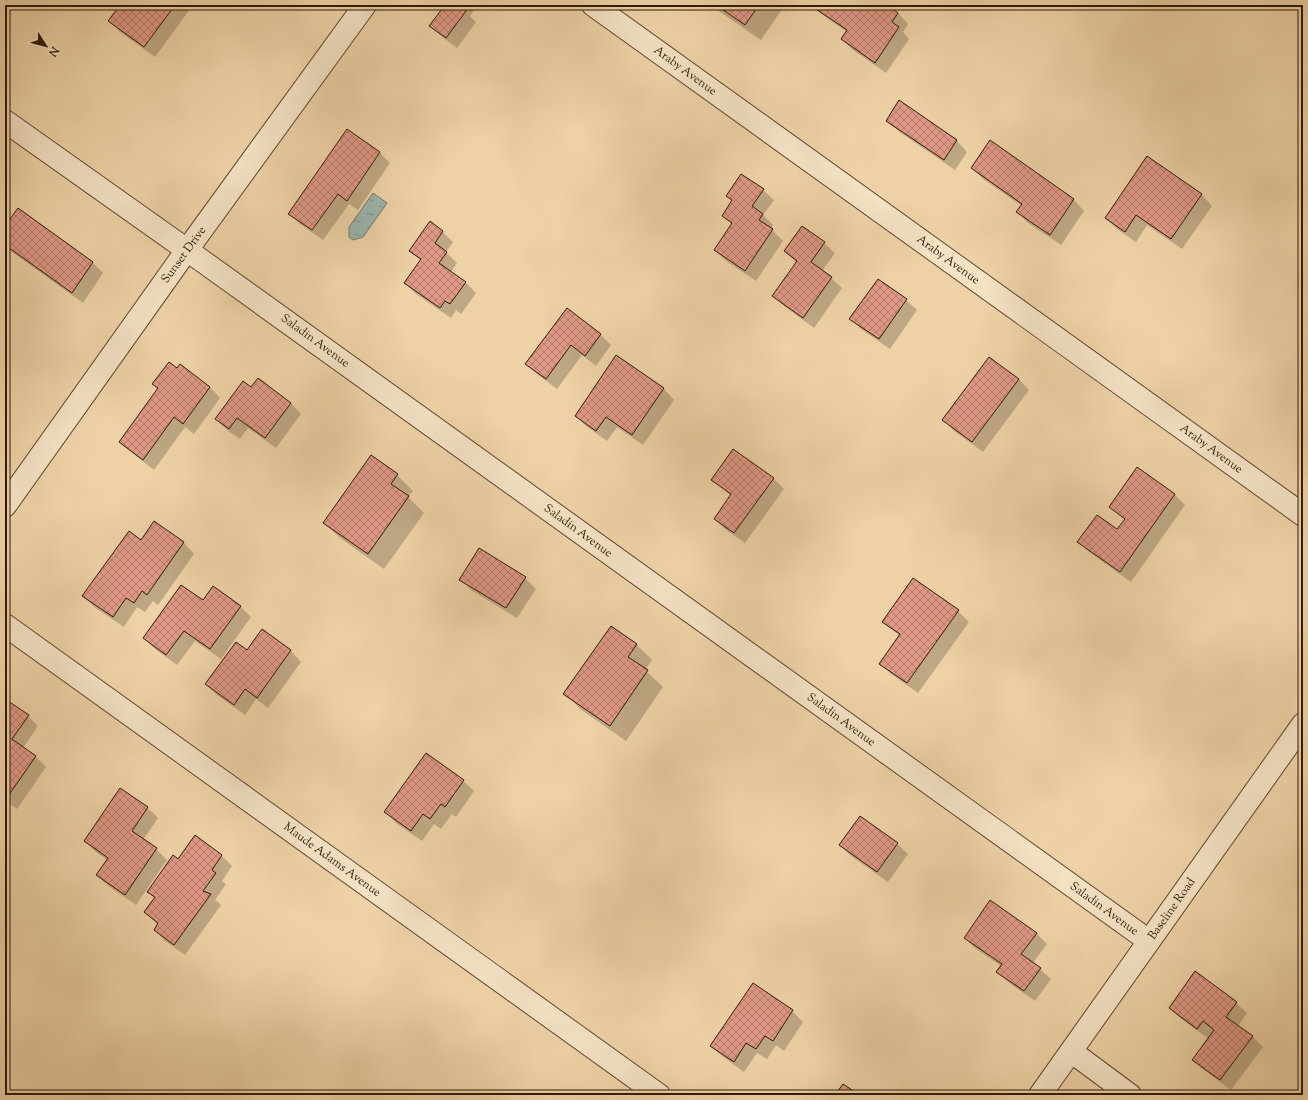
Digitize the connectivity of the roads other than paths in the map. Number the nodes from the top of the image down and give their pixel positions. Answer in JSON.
{"nodes":[{"id":1,"x":365,"y":5,"type":"edge"},
{"id":2,"x":593,"y":5,"type":"edge"},
{"id":3,"x":5,"y":121,"type":"edge"},
{"id":4,"x":187,"y":250,"type":"junction"},
{"id":5,"x":5,"y":506,"type":"edge"},
{"id":6,"x":1303,"y":515,"type":"edge"},
{"id":7,"x":5,"y":625,"type":"edge"},
{"id":8,"x":1303,"y":724,"type":"edge"},
{"id":9,"x":1149,"y":941,"type":"junction"},
{"id":10,"x":1072,"y":1052,"type":"junction"},
{"id":11,"x":659,"y":1095,"type":"edge"},
{"id":12,"x":1040,"y":1095,"type":"edge"},
{"id":13,"x":1130,"y":1095,"type":"edge"}],
"edges":[{"from":1,"to":4,"type":"street","name":"Sunset Drive"},
{"from":2,"to":6,"type":"street","name":"Araby Avenue"},
{"from":3,"to":4,"type":"street","name":"Saladin Avenue"},
{"from":4,"to":5,"type":"street","name":"Sunset Drive"},
{"from":4,"to":9,"type":"street","name":"Saladin Avenue"},
{"from":7,"to":11,"type":"street","name":"Maude Adams Avenue"},
{"from":8,"to":9,"type":"street","name":"Baseline Road"},
{"from":9,"to":10,"type":"street","name":"Baseline Road"},
{"from":10,"to":12,"type":"street","name":"Baseline Road"},
{"from":10,"to":13,"type":"street"}]}
